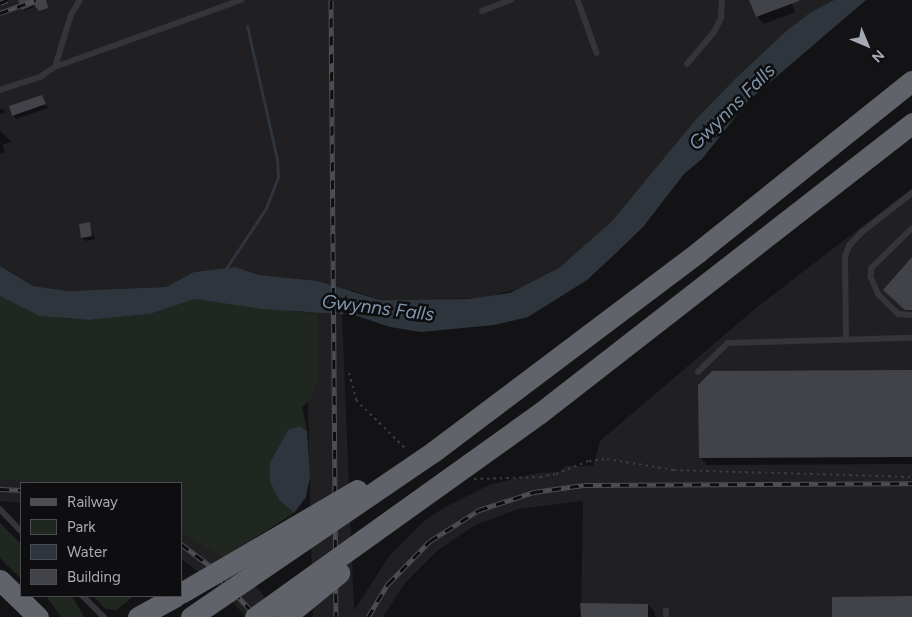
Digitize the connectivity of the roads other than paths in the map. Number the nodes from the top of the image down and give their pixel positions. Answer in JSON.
{"nodes":[{"id":1,"x":80,"y":0,"type":"edge"},
{"id":2,"x":241,"y":0,"type":"edge"},
{"id":3,"x":511,"y":0,"type":"edge"},
{"id":4,"x":578,"y":0,"type":"edge"},
{"id":5,"x":722,"y":0,"type":"edge"},
{"id":6,"x":482,"y":11,"type":"dead end"},
{"id":7,"x":597,"y":52,"type":"dead end"},
{"id":8,"x":688,"y":64,"type":"dead end"},
{"id":9,"x":55,"y":67,"type":"junction"},
{"id":10,"x":912,"y":81,"type":"edge"},
{"id":11,"x":0,"y":90,"type":"edge"},
{"id":12,"x":912,"y":124,"type":"edge"},
{"id":13,"x":912,"y":193,"type":"edge"},
{"id":14,"x":912,"y":229,"type":"edge"},
{"id":15,"x":912,"y":315,"type":"edge"},
{"id":16,"x":912,"y":338,"type":"edge"},
{"id":17,"x":846,"y":339,"type":"junction"},
{"id":18,"x":698,"y":372,"type":"dead end"},
{"id":19,"x":433,"y":452,"type":"junction"},
{"id":20,"x":417,"y":504,"type":"junction"},
{"id":21,"x":0,"y":509,"type":"edge"},
{"id":22,"x":20,"y":530,"type":"edge"},
{"id":23,"x":0,"y":580,"type":"edge"},
{"id":24,"x":182,"y":592,"type":"edge"},
{"id":25,"x":84,"y":597,"type":"edge"},
{"id":26,"x":174,"y":597,"type":"edge"},
{"id":27,"x":38,"y":617,"type":"edge"},
{"id":28,"x":104,"y":617,"type":"edge"},
{"id":29,"x":138,"y":617,"type":"edge"},
{"id":30,"x":191,"y":617,"type":"edge"},
{"id":31,"x":255,"y":617,"type":"edge"},
{"id":32,"x":285,"y":617,"type":"edge"}],
"edges":[{"from":1,"to":9,"type":"lane"},
{"from":2,"to":9,"type":"lane"},
{"from":3,"to":6,"type":"lane"},
{"from":4,"to":7,"type":"lane"},
{"from":5,"to":8,"type":"lane"},
{"from":9,"to":11,"type":"lane"},
{"from":10,"to":19,"type":"highway"},
{"from":12,"to":20,"type":"highway","bridge":true},
{"from":13,"to":17,"type":"lane"},
{"from":14,"to":15,"type":"lane"},
{"from":16,"to":17,"type":"lane"},
{"from":17,"to":18,"type":"lane"},
{"from":19,"to":24,"type":"highway","bridge":true},
{"from":19,"to":30,"type":"highway","bridge":true},
{"from":20,"to":31,"type":"highway","bridge":true},
{"from":20,"to":32,"type":"highway","bridge":true},
{"from":21,"to":22,"type":"lane"},
{"from":23,"to":27,"type":"highway"},
{"from":25,"to":28,"type":"lane"},
{"from":26,"to":29,"type":"highway"}]}
